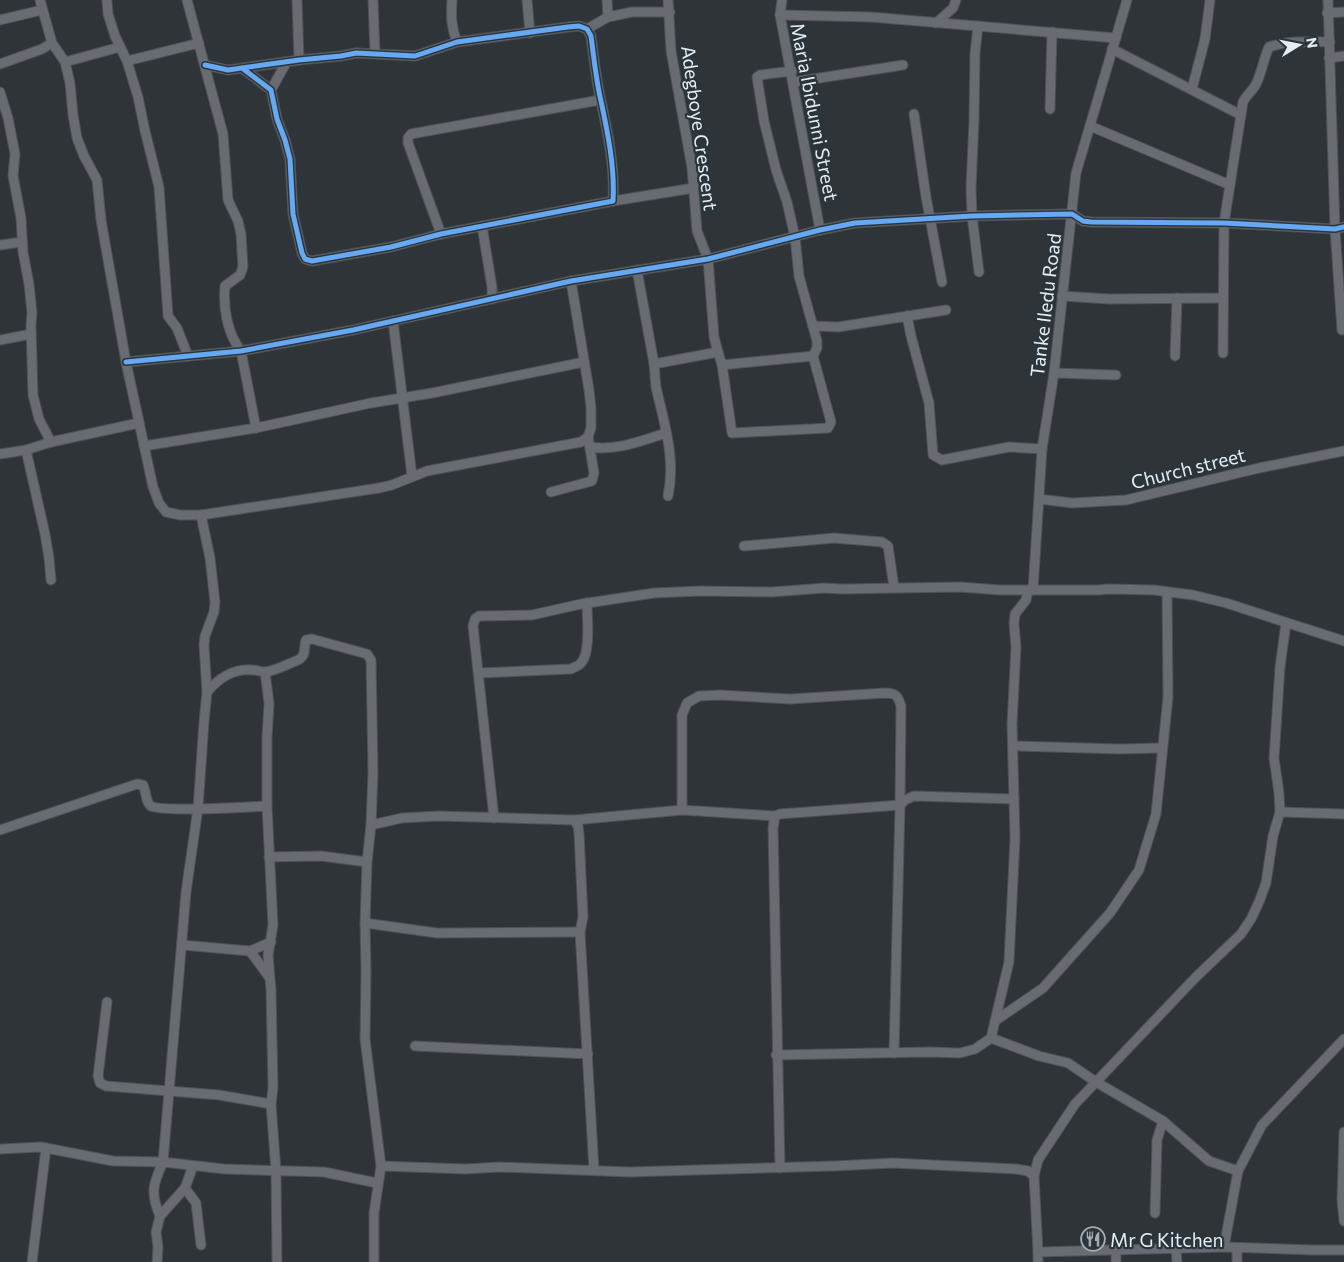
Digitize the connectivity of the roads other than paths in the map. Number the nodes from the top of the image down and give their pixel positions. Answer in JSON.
{"nodes":[{"id":1,"x":40,"y":0,"type":"edge"},
{"id":2,"x":107,"y":0,"type":"edge"},
{"id":3,"x":187,"y":0,"type":"edge"},
{"id":4,"x":297,"y":0,"type":"edge"},
{"id":5,"x":373,"y":0,"type":"edge"},
{"id":6,"x":452,"y":0,"type":"edge"},
{"id":7,"x":527,"y":0,"type":"edge"},
{"id":8,"x":607,"y":0,"type":"edge"},
{"id":9,"x":668,"y":0,"type":"edge"},
{"id":10,"x":782,"y":0,"type":"edge"},
{"id":11,"x":956,"y":0,"type":"edge"},
{"id":12,"x":1127,"y":0,"type":"edge"},
{"id":13,"x":1210,"y":0,"type":"edge"},
{"id":14,"x":1328,"y":0,"type":"edge"},
{"id":15,"x":42,"y":10,"type":"junction"},
{"id":16,"x":670,"y":12,"type":"junction"},
{"id":17,"x":1344,"y":12,"type":"edge"},
{"id":18,"x":1327,"y":13,"type":"junction"},
{"id":19,"x":780,"y":15,"type":"junction"},
{"id":20,"x":608,"y":17,"type":"junction"},
{"id":21,"x":0,"y":20,"type":"edge"},
{"id":22,"x":936,"y":23,"type":"junction"},
{"id":23,"x":978,"y":26,"type":"junction"},
{"id":24,"x":587,"y":29,"type":"junction"},
{"id":25,"x":1052,"y":32,"type":"junction"},
{"id":26,"x":530,"y":33,"type":"junction"},
{"id":27,"x":1116,"y":38,"type":"junction"},
{"id":28,"x":457,"y":42,"type":"junction"},
{"id":29,"x":1330,"y":42,"type":"junction"},
{"id":30,"x":52,"y":43,"type":"junction"},
{"id":31,"x":199,"y":44,"type":"junction"},
{"id":32,"x":120,"y":47,"type":"junction"},
{"id":33,"x":1112,"y":49,"type":"junction"},
{"id":34,"x":375,"y":53,"type":"junction"},
{"id":35,"x":1344,"y":56,"type":"edge"},
{"id":36,"x":1329,"y":58,"type":"junction"},
{"id":37,"x":299,"y":60,"type":"junction"},
{"id":38,"x":127,"y":61,"type":"junction"},
{"id":39,"x":65,"y":62,"type":"junction"},
{"id":40,"x":286,"y":63,"type":"junction"},
{"id":41,"x":0,"y":64,"type":"edge"},
{"id":42,"x":205,"y":64,"type":"junction"},
{"id":43,"x":903,"y":65,"type":"dead end"},
{"id":44,"x":242,"y":68,"type":"junction"},
{"id":45,"x":792,"y":71,"type":"junction"},
{"id":46,"x":794,"y":82,"type":"junction"},
{"id":47,"x":271,"y":90,"type":"junction"},
{"id":48,"x":1192,"y":90,"type":"junction"},
{"id":49,"x":0,"y":92,"type":"edge"},
{"id":50,"x":600,"y":100,"type":"junction"},
{"id":51,"x":1050,"y":109,"type":"dead end"},
{"id":52,"x":914,"y":114,"type":"dead end"},
{"id":53,"x":1241,"y":115,"type":"junction"},
{"id":54,"x":1090,"y":126,"type":"junction"},
{"id":55,"x":1230,"y":185,"type":"junction"},
{"id":56,"x":694,"y":188,"type":"junction"},
{"id":57,"x":613,"y":201,"type":"junction"},
{"id":58,"x":1072,"y":214,"type":"junction"},
{"id":59,"x":972,"y":216,"type":"junction"},
{"id":60,"x":930,"y":219,"type":"junction"},
{"id":61,"x":1224,"y":224,"type":"junction"},
{"id":62,"x":482,"y":226,"type":"junction"},
{"id":63,"x":1339,"y":228,"type":"edge"},
{"id":64,"x":820,"y":230,"type":"junction"},
{"id":65,"x":441,"y":234,"type":"junction"},
{"id":66,"x":795,"y":237,"type":"junction"},
{"id":67,"x":22,"y":242,"type":"junction"},
{"id":68,"x":0,"y":245,"type":"edge"},
{"id":69,"x":708,"y":259,"type":"junction"},
{"id":70,"x":637,"y":270,"type":"junction"},
{"id":71,"x":979,"y":272,"type":"dead end"},
{"id":72,"x":571,"y":281,"type":"junction"},
{"id":73,"x":942,"y":282,"type":"dead end"},
{"id":74,"x":1062,"y":296,"type":"junction"},
{"id":75,"x":1178,"y":298,"type":"junction"},
{"id":76,"x":1223,"y":298,"type":"junction"},
{"id":77,"x":492,"y":299,"type":"junction"},
{"id":78,"x":946,"y":310,"type":"dead end"},
{"id":79,"x":907,"y":316,"type":"junction"},
{"id":80,"x":393,"y":321,"type":"junction"},
{"id":81,"x":813,"y":326,"type":"junction"},
{"id":82,"x":1342,"y":330,"type":"dead end"},
{"id":83,"x":31,"y":334,"type":"junction"},
{"id":84,"x":0,"y":340,"type":"edge"},
{"id":85,"x":240,"y":351,"type":"junction"},
{"id":86,"x":718,"y":352,"type":"junction"},
{"id":87,"x":1223,"y":352,"type":"dead end"},
{"id":88,"x":188,"y":356,"type":"junction"},
{"id":89,"x":812,"y":356,"type":"junction"},
{"id":90,"x":1175,"y":356,"type":"dead end"},
{"id":91,"x":126,"y":362,"type":"junction"},
{"id":92,"x":584,"y":362,"type":"junction"},
{"id":93,"x":654,"y":364,"type":"junction"},
{"id":94,"x":722,"y":366,"type":"junction"},
{"id":95,"x":1054,"y":373,"type":"junction"},
{"id":96,"x":1116,"y":375,"type":"dead end"},
{"id":97,"x":402,"y":398,"type":"junction"},
{"id":98,"x":139,"y":423,"type":"junction"},
{"id":99,"x":256,"y":428,"type":"junction"},
{"id":100,"x":666,"y":433,"type":"junction"},
{"id":101,"x":588,"y":437,"type":"junction"},
{"id":102,"x":51,"y":442,"type":"junction"},
{"id":103,"x":144,"y":446,"type":"junction"},
{"id":104,"x":590,"y":448,"type":"junction"},
{"id":105,"x":1042,"y":449,"type":"junction"},
{"id":106,"x":26,"y":450,"type":"junction"},
{"id":107,"x":1344,"y":451,"type":"edge"},
{"id":108,"x":0,"y":454,"type":"edge"},
{"id":109,"x":412,"y":476,"type":"junction"},
{"id":110,"x":551,"y":492,"type":"dead end"},
{"id":111,"x":668,"y":496,"type":"dead end"},
{"id":112,"x":1039,"y":499,"type":"junction"},
{"id":113,"x":201,"y":515,"type":"junction"},
{"id":114,"x":744,"y":546,"type":"dead end"},
{"id":115,"x":51,"y":580,"type":"dead end"},
{"id":116,"x":894,"y":587,"type":"junction"},
{"id":117,"x":1031,"y":590,"type":"junction"},
{"id":118,"x":1167,"y":592,"type":"junction"},
{"id":119,"x":587,"y":603,"type":"junction"},
{"id":120,"x":1286,"y":623,"type":"junction"},
{"id":121,"x":1344,"y":641,"type":"edge"},
{"id":122,"x":265,"y":672,"type":"junction"},
{"id":123,"x":478,"y":673,"type":"junction"},
{"id":124,"x":206,"y":692,"type":"junction"},
{"id":125,"x":1013,"y":746,"type":"junction"},
{"id":126,"x":1162,"y":748,"type":"junction"},
{"id":127,"x":1014,"y":799,"type":"junction"},
{"id":128,"x":900,"y":805,"type":"junction"},
{"id":129,"x":267,"y":806,"type":"junction"},
{"id":130,"x":198,"y":808,"type":"junction"},
{"id":131,"x":682,"y":810,"type":"junction"},
{"id":132,"x":1280,"y":812,"type":"junction"},
{"id":133,"x":1344,"y":814,"type":"edge"},
{"id":134,"x":775,"y":816,"type":"junction"},
{"id":135,"x":494,"y":818,"type":"junction"},
{"id":136,"x":574,"y":820,"type":"junction"},
{"id":137,"x":372,"y":825,"type":"junction"},
{"id":138,"x":0,"y":830,"type":"edge"},
{"id":139,"x":269,"y":857,"type":"junction"},
{"id":140,"x":367,"y":862,"type":"junction"},
{"id":141,"x":364,"y":923,"type":"junction"},
{"id":142,"x":580,"y":932,"type":"junction"},
{"id":143,"x":271,"y":942,"type":"junction"},
{"id":144,"x":182,"y":945,"type":"junction"},
{"id":145,"x":250,"y":951,"type":"junction"},
{"id":146,"x":269,"y":977,"type":"junction"},
{"id":147,"x":107,"y":1002,"type":"dead end"},
{"id":148,"x":995,"y":1021,"type":"junction"},
{"id":149,"x":991,"y":1038,"type":"junction"},
{"id":150,"x":1344,"y":1039,"type":"edge"},
{"id":151,"x":414,"y":1046,"type":"dead end"},
{"id":152,"x":894,"y":1052,"type":"junction"},
{"id":153,"x":588,"y":1054,"type":"junction"},
{"id":154,"x":776,"y":1055,"type":"junction"},
{"id":155,"x":1096,"y":1082,"type":"junction"},
{"id":156,"x":170,"y":1091,"type":"junction"},
{"id":157,"x":271,"y":1104,"type":"junction"},
{"id":158,"x":1163,"y":1121,"type":"junction"},
{"id":159,"x":1344,"y":1132,"type":"edge"},
{"id":160,"x":46,"y":1148,"type":"junction"},
{"id":161,"x":0,"y":1149,"type":"edge"},
{"id":162,"x":163,"y":1162,"type":"junction"},
{"id":163,"x":193,"y":1166,"type":"junction"},
{"id":164,"x":381,"y":1166,"type":"junction"},
{"id":165,"x":780,"y":1168,"type":"junction"},
{"id":166,"x":594,"y":1170,"type":"junction"},
{"id":167,"x":276,"y":1171,"type":"junction"},
{"id":168,"x":1238,"y":1171,"type":"junction"},
{"id":169,"x":1034,"y":1176,"type":"junction"},
{"id":170,"x":377,"y":1183,"type":"junction"},
{"id":171,"x":185,"y":1188,"type":"junction"},
{"id":172,"x":1154,"y":1213,"type":"dead end"},
{"id":173,"x":160,"y":1216,"type":"junction"},
{"id":174,"x":1344,"y":1221,"type":"edge"},
{"id":175,"x":201,"y":1245,"type":"dead end"},
{"id":176,"x":1224,"y":1247,"type":"junction"},
{"id":177,"x":1176,"y":1248,"type":"junction"},
{"id":178,"x":1237,"y":1248,"type":"junction"},
{"id":179,"x":1116,"y":1250,"type":"junction"},
{"id":180,"x":1344,"y":1250,"type":"edge"},
{"id":181,"x":1038,"y":1252,"type":"junction"},
{"id":182,"x":32,"y":1262,"type":"edge"},
{"id":183,"x":157,"y":1262,"type":"edge"},
{"id":184,"x":277,"y":1262,"type":"edge"},
{"id":185,"x":374,"y":1262,"type":"edge"},
{"id":186,"x":1038,"y":1262,"type":"edge"},
{"id":187,"x":1116,"y":1262,"type":"edge"},
{"id":188,"x":1177,"y":1262,"type":"edge"},
{"id":189,"x":1237,"y":1262,"type":"edge"}],
"edges":[{"from":1,"to":15,"type":"street"},
{"from":2,"to":32,"type":"street"},
{"from":3,"to":31,"type":"street"},
{"from":4,"to":37,"type":"street"},
{"from":5,"to":34,"type":"street"},
{"from":6,"to":28,"type":"street"},
{"from":7,"to":26,"type":"street"},
{"from":8,"to":20,"type":"street"},
{"from":9,"to":16,"type":"street","name":"Adegboye Crescent"},
{"from":10,"to":19,"type":"street","name":"Maria Ibidunni Street"},
{"from":11,"to":22,"type":"street"},
{"from":12,"to":27,"type":"street","name":"Tanke Iledu Road"},
{"from":13,"to":48,"type":"street"},
{"from":14,"to":18,"type":"street"},
{"from":15,"to":21,"type":"street"},
{"from":15,"to":30,"type":"street"},
{"from":16,"to":20,"type":"street"},
{"from":16,"to":56,"type":"street","name":"Adegboye Crescent"},
{"from":17,"to":18,"type":"street"},
{"from":18,"to":29,"type":"street"},
{"from":19,"to":22,"type":"street"},
{"from":19,"to":45,"type":"street","name":"Maria Ibidunni Street"},
{"from":20,"to":24,"type":"street"},
{"from":22,"to":23,"type":"street"},
{"from":23,"to":25,"type":"street"},
{"from":23,"to":59,"type":"street"},
{"from":24,"to":26,"type":"street"},
{"from":24,"to":50,"type":"street"},
{"from":25,"to":27,"type":"street"},
{"from":25,"to":51,"type":"street"},
{"from":26,"to":28,"type":"street"},
{"from":27,"to":33,"type":"street","name":"Tanke Iledu Road"},
{"from":28,"to":34,"type":"street"},
{"from":29,"to":36,"type":"street"},
{"from":29,"to":53,"type":"street"},
{"from":30,"to":39,"type":"street"},
{"from":30,"to":41,"type":"street"},
{"from":31,"to":38,"type":"street"},
{"from":31,"to":42,"type":"street"},
{"from":32,"to":38,"type":"street"},
{"from":32,"to":39,"type":"street"},
{"from":33,"to":48,"type":"street"},
{"from":33,"to":54,"type":"street","name":"Tanke Iledu Road"},
{"from":34,"to":37,"type":"street"},
{"from":35,"to":36,"type":"street"},
{"from":36,"to":63,"type":"street"},
{"from":37,"to":40,"type":"street"},
{"from":38,"to":88,"type":"street"},
{"from":39,"to":91,"type":"street"},
{"from":40,"to":44,"type":"street"},
{"from":40,"to":47,"type":"street"},
{"from":42,"to":44,"type":"street"},
{"from":42,"to":85,"type":"street"},
{"from":43,"to":46,"type":"street"},
{"from":44,"to":47,"type":"street"},
{"from":45,"to":46,"type":"street","name":"Maria Ibidunni Street"},
{"from":45,"to":66,"type":"street"},
{"from":46,"to":64,"type":"street","name":"Maria Ibidunni Street"},
{"from":47,"to":65,"type":"street"},
{"from":48,"to":53,"type":"street"},
{"from":49,"to":67,"type":"street"},
{"from":50,"to":57,"type":"street"},
{"from":50,"to":65,"type":"street"},
{"from":52,"to":60,"type":"street"},
{"from":53,"to":55,"type":"street"},
{"from":54,"to":55,"type":"street"},
{"from":54,"to":58,"type":"street","name":"Tanke Iledu Road"},
{"from":55,"to":61,"type":"street"},
{"from":56,"to":57,"type":"street"},
{"from":56,"to":69,"type":"street","name":"Adegboye Crescent"},
{"from":57,"to":62,"type":"street"},
{"from":58,"to":59,"type":"street"},
{"from":58,"to":61,"type":"street"},
{"from":58,"to":74,"type":"street","name":"Tanke Iledu Road"},
{"from":59,"to":60,"type":"street"},
{"from":59,"to":71,"type":"street"},
{"from":60,"to":64,"type":"street"},
{"from":60,"to":73,"type":"street"},
{"from":61,"to":63,"type":"street"},
{"from":61,"to":76,"type":"street"},
{"from":62,"to":65,"type":"street"},
{"from":62,"to":77,"type":"street"},
{"from":63,"to":82,"type":"street"},
{"from":64,"to":66,"type":"street"},
{"from":66,"to":69,"type":"street"},
{"from":66,"to":81,"type":"street"},
{"from":67,"to":68,"type":"street"},
{"from":67,"to":83,"type":"street"},
{"from":69,"to":70,"type":"street"},
{"from":69,"to":86,"type":"street","name":"Adegboye Crescent"},
{"from":70,"to":72,"type":"street"},
{"from":70,"to":93,"type":"street"},
{"from":72,"to":77,"type":"street"},
{"from":72,"to":92,"type":"street"},
{"from":74,"to":75,"type":"street"},
{"from":74,"to":95,"type":"street","name":"Tanke Iledu Road"},
{"from":75,"to":76,"type":"street"},
{"from":75,"to":90,"type":"street"},
{"from":76,"to":87,"type":"street"},
{"from":77,"to":80,"type":"street"},
{"from":78,"to":79,"type":"street"},
{"from":79,"to":81,"type":"street"},
{"from":79,"to":105,"type":"street"},
{"from":80,"to":85,"type":"street"},
{"from":80,"to":97,"type":"street"},
{"from":81,"to":89,"type":"street"},
{"from":83,"to":84,"type":"street"},
{"from":83,"to":102,"type":"street"},
{"from":85,"to":88,"type":"street"},
{"from":85,"to":99,"type":"street"},
{"from":86,"to":93,"type":"street"},
{"from":86,"to":94,"type":"street","name":"Adegboye Crescent"},
{"from":88,"to":91,"type":"street"},
{"from":89,"to":94,"type":"street"},
{"from":89,"to":94,"type":"street","name":"Adegboye Crescent"},
{"from":91,"to":98,"type":"street"},
{"from":92,"to":97,"type":"street"},
{"from":92,"to":101,"type":"street"},
{"from":93,"to":100,"type":"street"},
{"from":95,"to":96,"type":"street"},
{"from":95,"to":105,"type":"street","name":"Tanke Iledu Road"},
{"from":97,"to":99,"type":"street"},
{"from":97,"to":109,"type":"street"},
{"from":98,"to":102,"type":"street"},
{"from":98,"to":103,"type":"street"},
{"from":99,"to":103,"type":"street"},
{"from":100,"to":104,"type":"street"},
{"from":100,"to":111,"type":"street"},
{"from":101,"to":104,"type":"street"},
{"from":101,"to":109,"type":"street"},
{"from":102,"to":106,"type":"street"},
{"from":103,"to":113,"type":"street"},
{"from":104,"to":110,"type":"street"},
{"from":105,"to":112,"type":"street","name":"Tanke Iledu Road"},
{"from":106,"to":108,"type":"street"},
{"from":106,"to":115,"type":"street"},
{"from":107,"to":112,"type":"street","name":"Church street"},
{"from":109,"to":113,"type":"street"},
{"from":112,"to":117,"type":"street","name":"Tanke Iledu Road"},
{"from":113,"to":124,"type":"street"},
{"from":114,"to":116,"type":"street"},
{"from":116,"to":117,"type":"street"},
{"from":116,"to":119,"type":"street"},
{"from":117,"to":118,"type":"street"},
{"from":117,"to":125,"type":"street"},
{"from":118,"to":120,"type":"street"},
{"from":118,"to":126,"type":"street"},
{"from":119,"to":123,"type":"street"},
{"from":119,"to":123,"type":"street"},
{"from":120,"to":121,"type":"street"},
{"from":120,"to":132,"type":"street"},
{"from":122,"to":124,"type":"street"},
{"from":122,"to":129,"type":"street"},
{"from":122,"to":137,"type":"street"},
{"from":123,"to":135,"type":"street"},
{"from":124,"to":130,"type":"street"},
{"from":125,"to":126,"type":"street"},
{"from":125,"to":127,"type":"street"},
{"from":126,"to":148,"type":"street"},
{"from":127,"to":128,"type":"street"},
{"from":127,"to":148,"type":"street"},
{"from":128,"to":131,"type":"street"},
{"from":128,"to":134,"type":"street"},
{"from":128,"to":152,"type":"street"},
{"from":129,"to":130,"type":"street"},
{"from":129,"to":139,"type":"street"},
{"from":130,"to":138,"type":"street"},
{"from":130,"to":144,"type":"street"},
{"from":131,"to":134,"type":"street"},
{"from":131,"to":136,"type":"street"},
{"from":132,"to":133,"type":"street"},
{"from":132,"to":155,"type":"street"},
{"from":134,"to":154,"type":"street"},
{"from":135,"to":136,"type":"street"},
{"from":135,"to":137,"type":"street"},
{"from":136,"to":142,"type":"street"},
{"from":137,"to":140,"type":"street"},
{"from":139,"to":140,"type":"street"},
{"from":139,"to":143,"type":"street"},
{"from":140,"to":141,"type":"street"},
{"from":141,"to":142,"type":"street"},
{"from":141,"to":164,"type":"street"},
{"from":142,"to":153,"type":"street"},
{"from":143,"to":145,"type":"street"},
{"from":143,"to":146,"type":"street"},
{"from":144,"to":145,"type":"street"},
{"from":144,"to":156,"type":"street"},
{"from":145,"to":146,"type":"street"},
{"from":146,"to":157,"type":"street"},
{"from":147,"to":156,"type":"street"},
{"from":148,"to":149,"type":"street"},
{"from":149,"to":152,"type":"street"},
{"from":149,"to":155,"type":"street"},
{"from":150,"to":168,"type":"street"},
{"from":151,"to":153,"type":"street"},
{"from":152,"to":154,"type":"street"},
{"from":153,"to":166,"type":"street"},
{"from":154,"to":165,"type":"street"},
{"from":155,"to":158,"type":"street"},
{"from":155,"to":169,"type":"street"},
{"from":156,"to":157,"type":"street"},
{"from":156,"to":162,"type":"street"},
{"from":157,"to":167,"type":"street"},
{"from":158,"to":168,"type":"street"},
{"from":158,"to":172,"type":"street"},
{"from":159,"to":174,"type":"street"},
{"from":160,"to":161,"type":"street"},
{"from":160,"to":162,"type":"street"},
{"from":160,"to":182,"type":"street"},
{"from":162,"to":163,"type":"street"},
{"from":162,"to":173,"type":"street"},
{"from":163,"to":167,"type":"street"},
{"from":163,"to":171,"type":"street"},
{"from":164,"to":166,"type":"street"},
{"from":164,"to":170,"type":"street"},
{"from":165,"to":166,"type":"street"},
{"from":165,"to":169,"type":"street"},
{"from":167,"to":170,"type":"street"},
{"from":167,"to":184,"type":"street"},
{"from":168,"to":176,"type":"street"},
{"from":169,"to":181,"type":"street"},
{"from":170,"to":185,"type":"street"},
{"from":171,"to":173,"type":"street"},
{"from":171,"to":175,"type":"street"},
{"from":173,"to":183,"type":"street"},
{"from":176,"to":177,"type":"street"},
{"from":176,"to":178,"type":"street"},
{"from":177,"to":179,"type":"street"},
{"from":177,"to":188,"type":"street"},
{"from":178,"to":180,"type":"street"},
{"from":178,"to":189,"type":"street"},
{"from":179,"to":181,"type":"street"},
{"from":179,"to":187,"type":"street"},
{"from":181,"to":186,"type":"street"}]}
